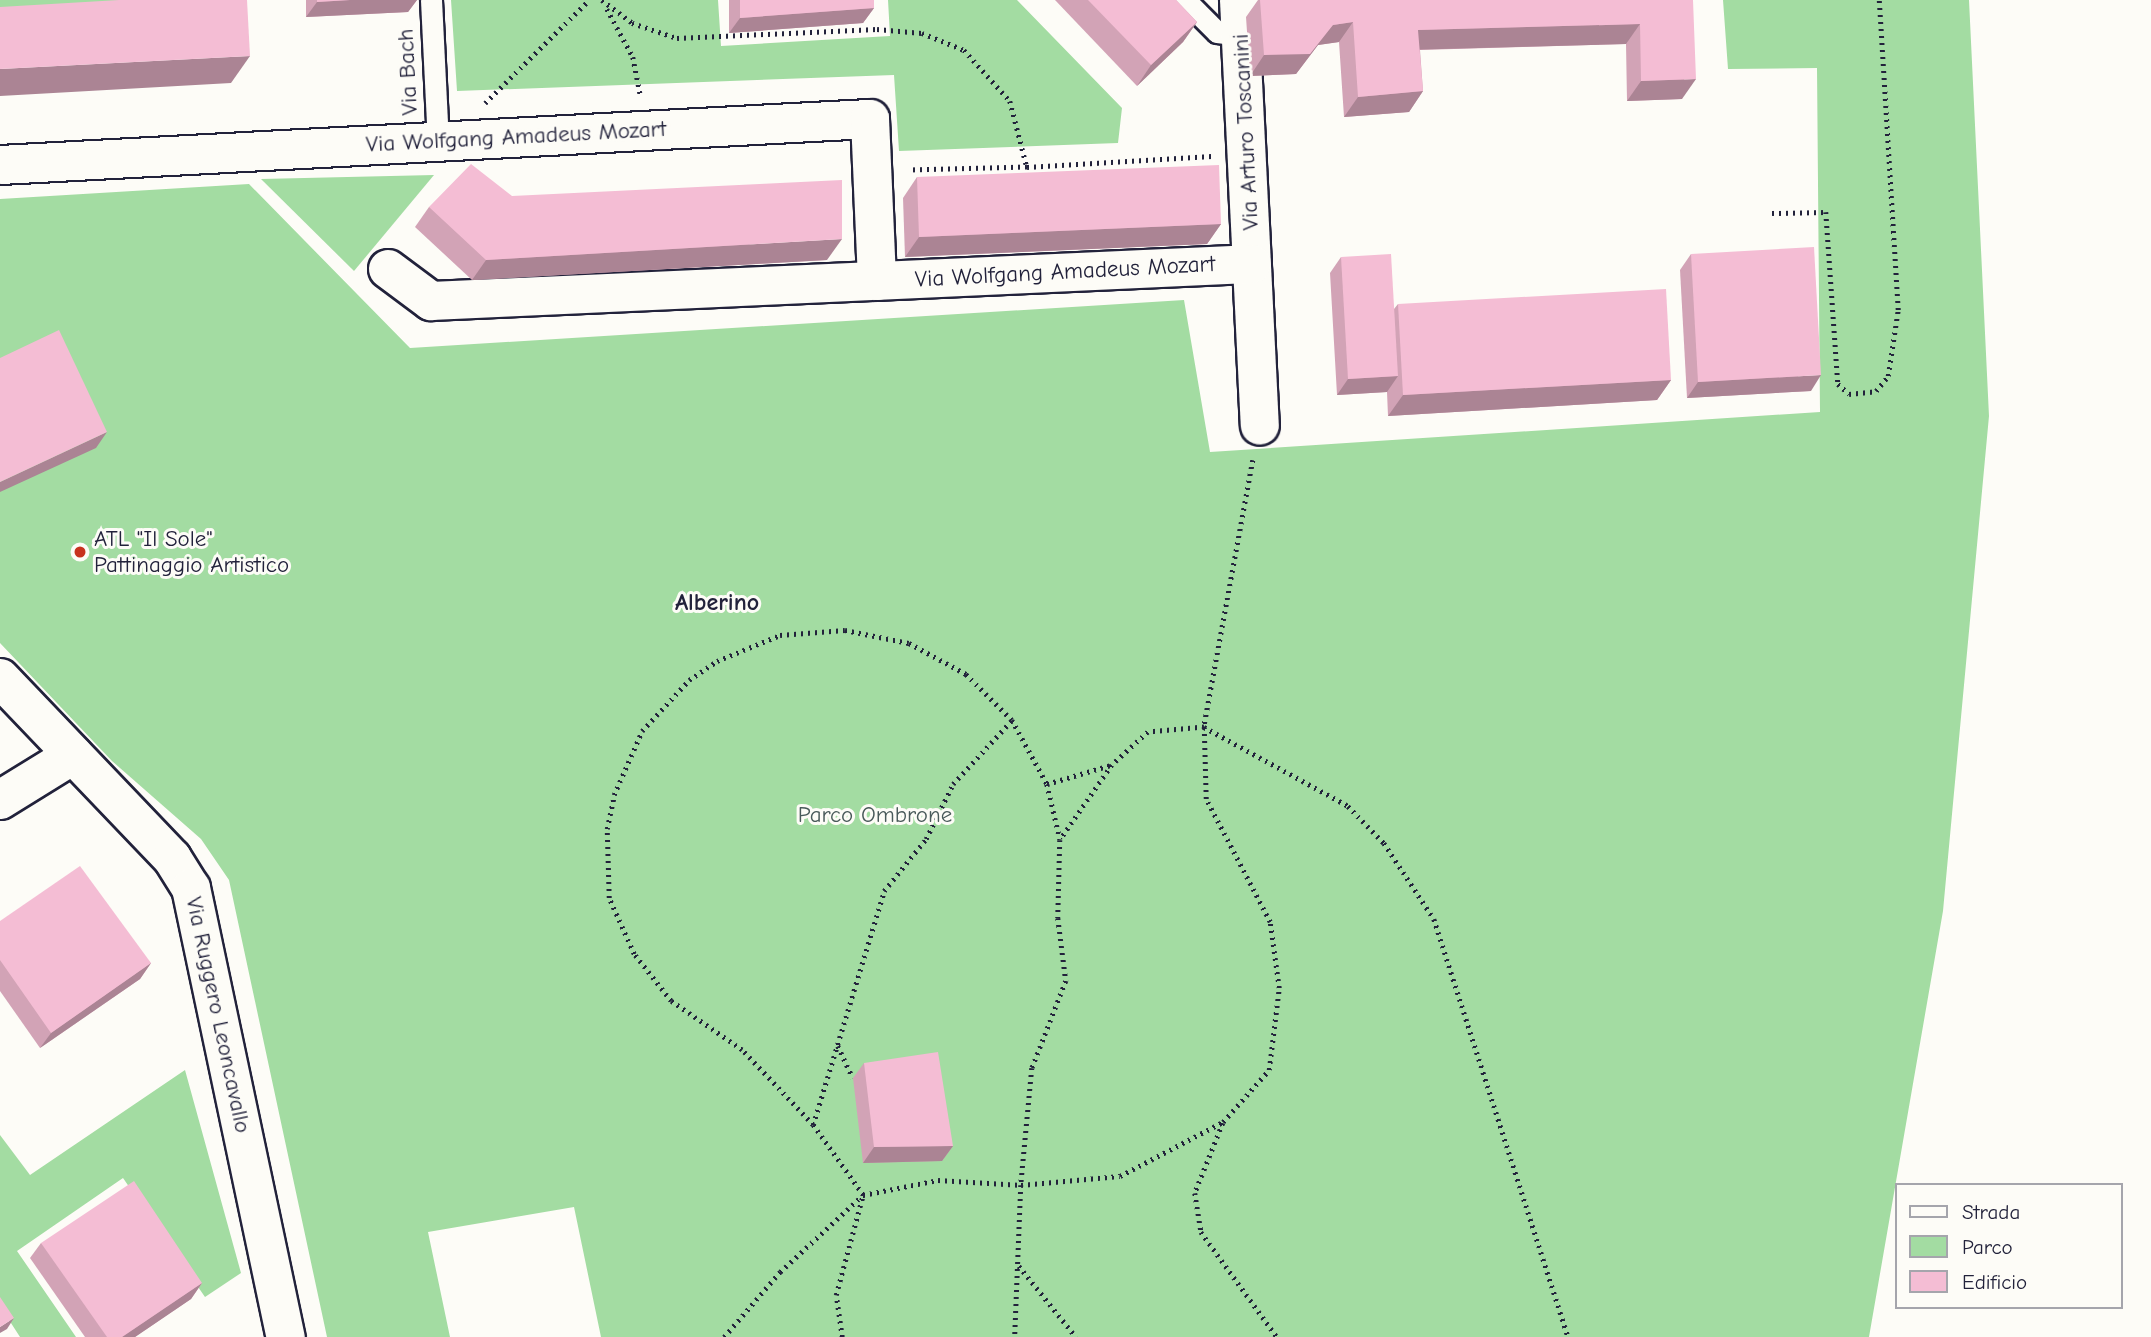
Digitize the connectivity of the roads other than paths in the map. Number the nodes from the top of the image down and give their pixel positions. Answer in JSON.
{"nodes":[{"id":1,"x":431,"y":0,"type":"edge"},
{"id":2,"x":1185,"y":0,"type":"edge"},
{"id":3,"x":1240,"y":17,"type":"edge"},
{"id":4,"x":438,"y":142,"type":"junction"},
{"id":5,"x":0,"y":165,"type":"edge"},
{"id":6,"x":1252,"y":264,"type":"junction"},
{"id":7,"x":388,"y":270,"type":"dead end"},
{"id":8,"x":877,"y":281,"type":"junction"},
{"id":9,"x":1260,"y":425,"type":"road end"},
{"id":10,"x":0,"y":678,"type":"edge"},
{"id":11,"x":73,"y":755,"type":"junction"},
{"id":12,"x":0,"y":800,"type":"edge"},
{"id":13,"x":286,"y":1337,"type":"edge"}],
"edges":[{"from":1,"to":4,"type":"lane","name":"Via Bach"},
{"from":2,"to":3,"type":"lane"},
{"from":3,"to":6,"type":"street","name":"Via Arturo Toscanini"},
{"from":4,"to":5,"type":"street","name":"Via Wolfgang Amadeus Mozart"},
{"from":4,"to":8,"type":"street","name":"Via Wolfgang Amadeus Mozart"},
{"from":6,"to":8,"type":"street","name":"Via Wolfgang Amadeus Mozart"},
{"from":6,"to":9,"type":"street","name":"Via Arturo Toscanini"},
{"from":7,"to":8,"type":"street","name":"Via Wolfgang Amadeus Mozart"},
{"from":10,"to":11,"type":"street","name":"Via Ruggero Leoncavallo"},
{"from":11,"to":12,"type":"street"},
{"from":11,"to":13,"type":"street","name":"Via Ruggero Leoncavallo"}]}
